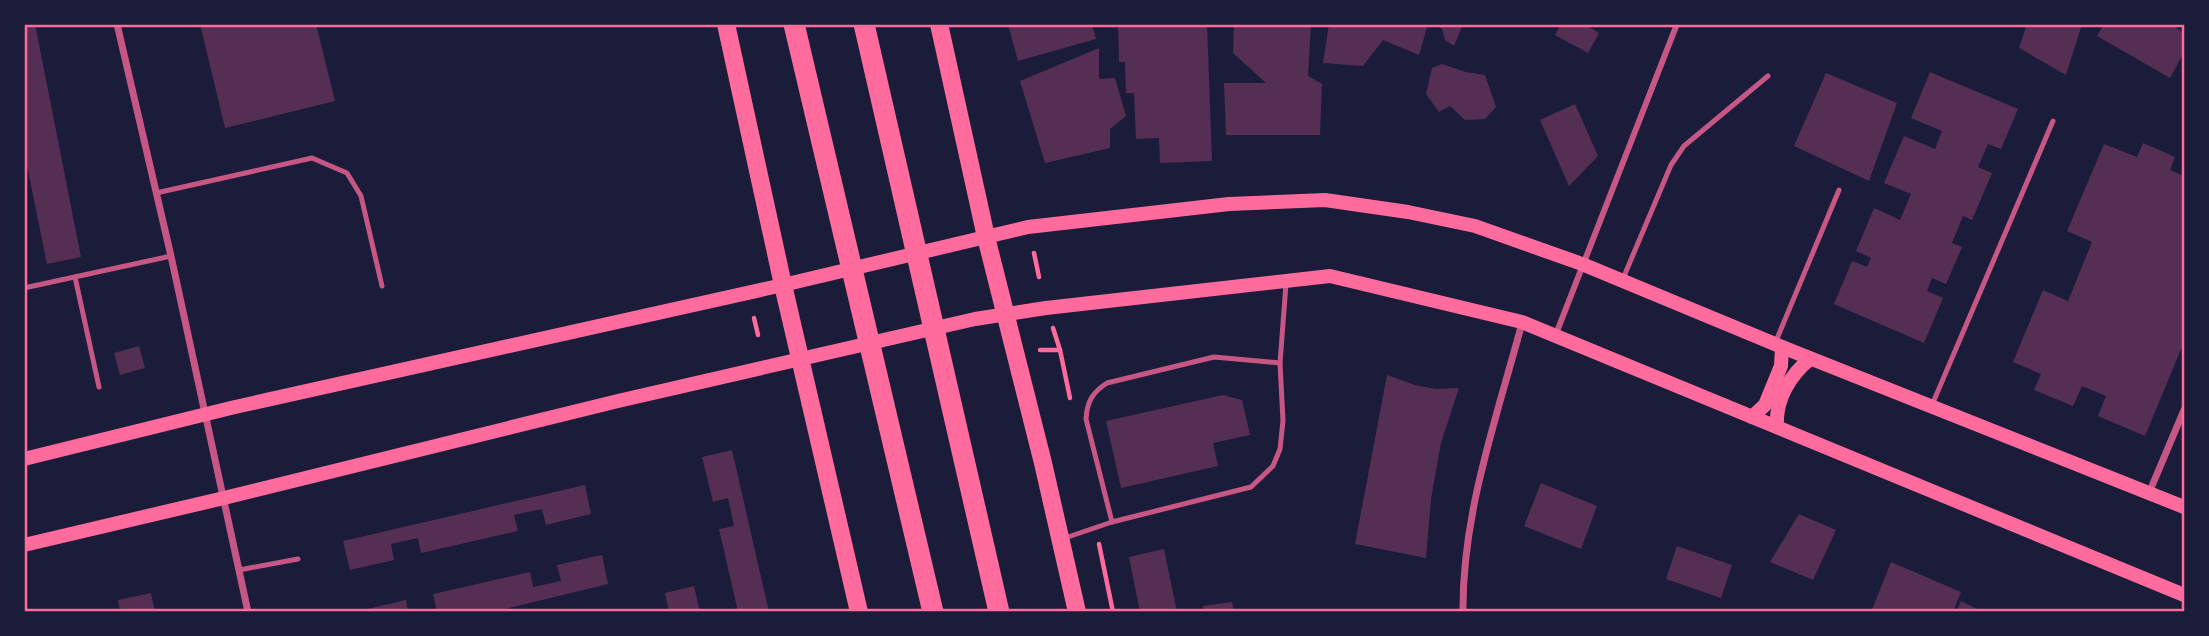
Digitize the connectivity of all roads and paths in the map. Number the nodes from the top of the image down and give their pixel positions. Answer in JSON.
{"nodes":[{"id":1,"x":117,"y":24,"type":"edge"},
{"id":2,"x":726,"y":24,"type":"edge"},
{"id":3,"x":794,"y":24,"type":"edge"},
{"id":4,"x":864,"y":24,"type":"edge"},
{"id":5,"x":939,"y":24,"type":"edge"},
{"id":6,"x":1676,"y":24,"type":"edge"},
{"id":7,"x":1768,"y":76,"type":"dead end"},
{"id":8,"x":2053,"y":121,"type":"dead end"},
{"id":9,"x":1839,"y":190,"type":"dead end"},
{"id":10,"x":156,"y":193,"type":"junction"},
{"id":11,"x":986,"y":237,"type":"junction"},
{"id":12,"x":1034,"y":253,"type":"dead end"},
{"id":13,"x":171,"y":256,"type":"junction"},
{"id":14,"x":1582,"y":264,"type":"junction"},
{"id":15,"x":75,"y":277,"type":"junction"},
{"id":16,"x":1040,"y":277,"type":"dead end"},
{"id":17,"x":1287,"y":281,"type":"junction"},
{"id":18,"x":1622,"y":281,"type":"junction"},
{"id":19,"x":783,"y":285,"type":"junction"},
{"id":20,"x":382,"y":286,"type":"dead end"},
{"id":21,"x":24,"y":288,"type":"edge"},
{"id":22,"x":1006,"y":313,"type":"junction"},
{"id":23,"x":754,"y":318,"type":"dead end"},
{"id":24,"x":1522,"y":322,"type":"junction"},
{"id":25,"x":758,"y":335,"type":"dead end"},
{"id":26,"x":1555,"y":336,"type":"junction"},
{"id":27,"x":1778,"y":346,"type":"junction"},
{"id":28,"x":800,"y":358,"type":"junction"},
{"id":29,"x":1810,"y":359,"type":"junction"},
{"id":30,"x":1280,"y":363,"type":"junction"},
{"id":31,"x":99,"y":387,"type":"dead end"},
{"id":32,"x":1931,"y":407,"type":"junction"},
{"id":33,"x":2185,"y":410,"type":"edge"},
{"id":34,"x":206,"y":415,"type":"junction"},
{"id":35,"x":1752,"y":417,"type":"junction"},
{"id":36,"x":1777,"y":427,"type":"junction"},
{"id":37,"x":24,"y":459,"type":"edge"},
{"id":38,"x":2149,"y":493,"type":"junction"},
{"id":39,"x":224,"y":498,"type":"junction"},
{"id":40,"x":2185,"y":507,"type":"edge"},
{"id":41,"x":1112,"y":522,"type":"junction"},
{"id":42,"x":1060,"y":540,"type":"junction"},
{"id":43,"x":24,"y":545,"type":"edge"},
{"id":44,"x":298,"y":559,"type":"dead end"},
{"id":45,"x":239,"y":570,"type":"junction"},
{"id":46,"x":2185,"y":595,"type":"edge"},
{"id":47,"x":248,"y":611,"type":"edge"},
{"id":48,"x":859,"y":611,"type":"edge"},
{"id":49,"x":933,"y":611,"type":"edge"},
{"id":50,"x":999,"y":611,"type":"edge"},
{"id":51,"x":1077,"y":611,"type":"edge"},
{"id":52,"x":1463,"y":611,"type":"edge"}],
"edges":[{"from":1,"to":10,"type":"street"},
{"from":2,"to":19,"type":"main road"},
{"from":3,"to":49,"type":"highway"},
{"from":4,"to":50,"type":"highway"},
{"from":5,"to":11,"type":"main road"},
{"from":6,"to":14,"type":"street"},
{"from":7,"to":18,"type":"lane"},
{"from":8,"to":32,"type":"lane"},
{"from":9,"to":27,"type":"lane"},
{"from":10,"to":13,"type":"street"},
{"from":10,"to":20,"type":"lane"},
{"from":11,"to":14,"type":"main road"},
{"from":11,"to":19,"type":"main road"},
{"from":11,"to":22,"type":"main road"},
{"from":12,"to":16,"type":"path"},
{"from":13,"to":15,"type":"lane"},
{"from":13,"to":34,"type":"street"},
{"from":14,"to":18,"type":"main road"},
{"from":14,"to":26,"type":"street"},
{"from":15,"to":21,"type":"lane"},
{"from":15,"to":31,"type":"lane"},
{"from":17,"to":22,"type":"main road"},
{"from":17,"to":24,"type":"main road"},
{"from":17,"to":30,"type":"lane"},
{"from":18,"to":27,"type":"main road"},
{"from":19,"to":28,"type":"main road"},
{"from":19,"to":34,"type":"main road"},
{"from":22,"to":28,"type":"main road"},
{"from":22,"to":42,"type":"main road"},
{"from":23,"to":25,"type":"path"},
{"from":24,"to":26,"type":"main road"},
{"from":24,"to":52,"type":"street"},
{"from":26,"to":35,"type":"main road"},
{"from":27,"to":29,"type":"main road"},
{"from":27,"to":35,"type":"main road"},
{"from":28,"to":39,"type":"main road"},
{"from":28,"to":48,"type":"main road"},
{"from":29,"to":32,"type":"main road"},
{"from":29,"to":36,"type":"main road"},
{"from":30,"to":41,"type":"lane"},
{"from":30,"to":41,"type":"lane"},
{"from":32,"to":38,"type":"main road"},
{"from":33,"to":38,"type":"street"},
{"from":34,"to":37,"type":"main road"},
{"from":34,"to":39,"type":"street"},
{"from":35,"to":36,"type":"main road"},
{"from":36,"to":46,"type":"main road"},
{"from":38,"to":40,"type":"main road"},
{"from":39,"to":43,"type":"main road"},
{"from":39,"to":45,"type":"street"},
{"from":41,"to":42,"type":"lane"},
{"from":42,"to":51,"type":"main road"},
{"from":44,"to":45,"type":"lane"},
{"from":45,"to":47,"type":"street"}]}
